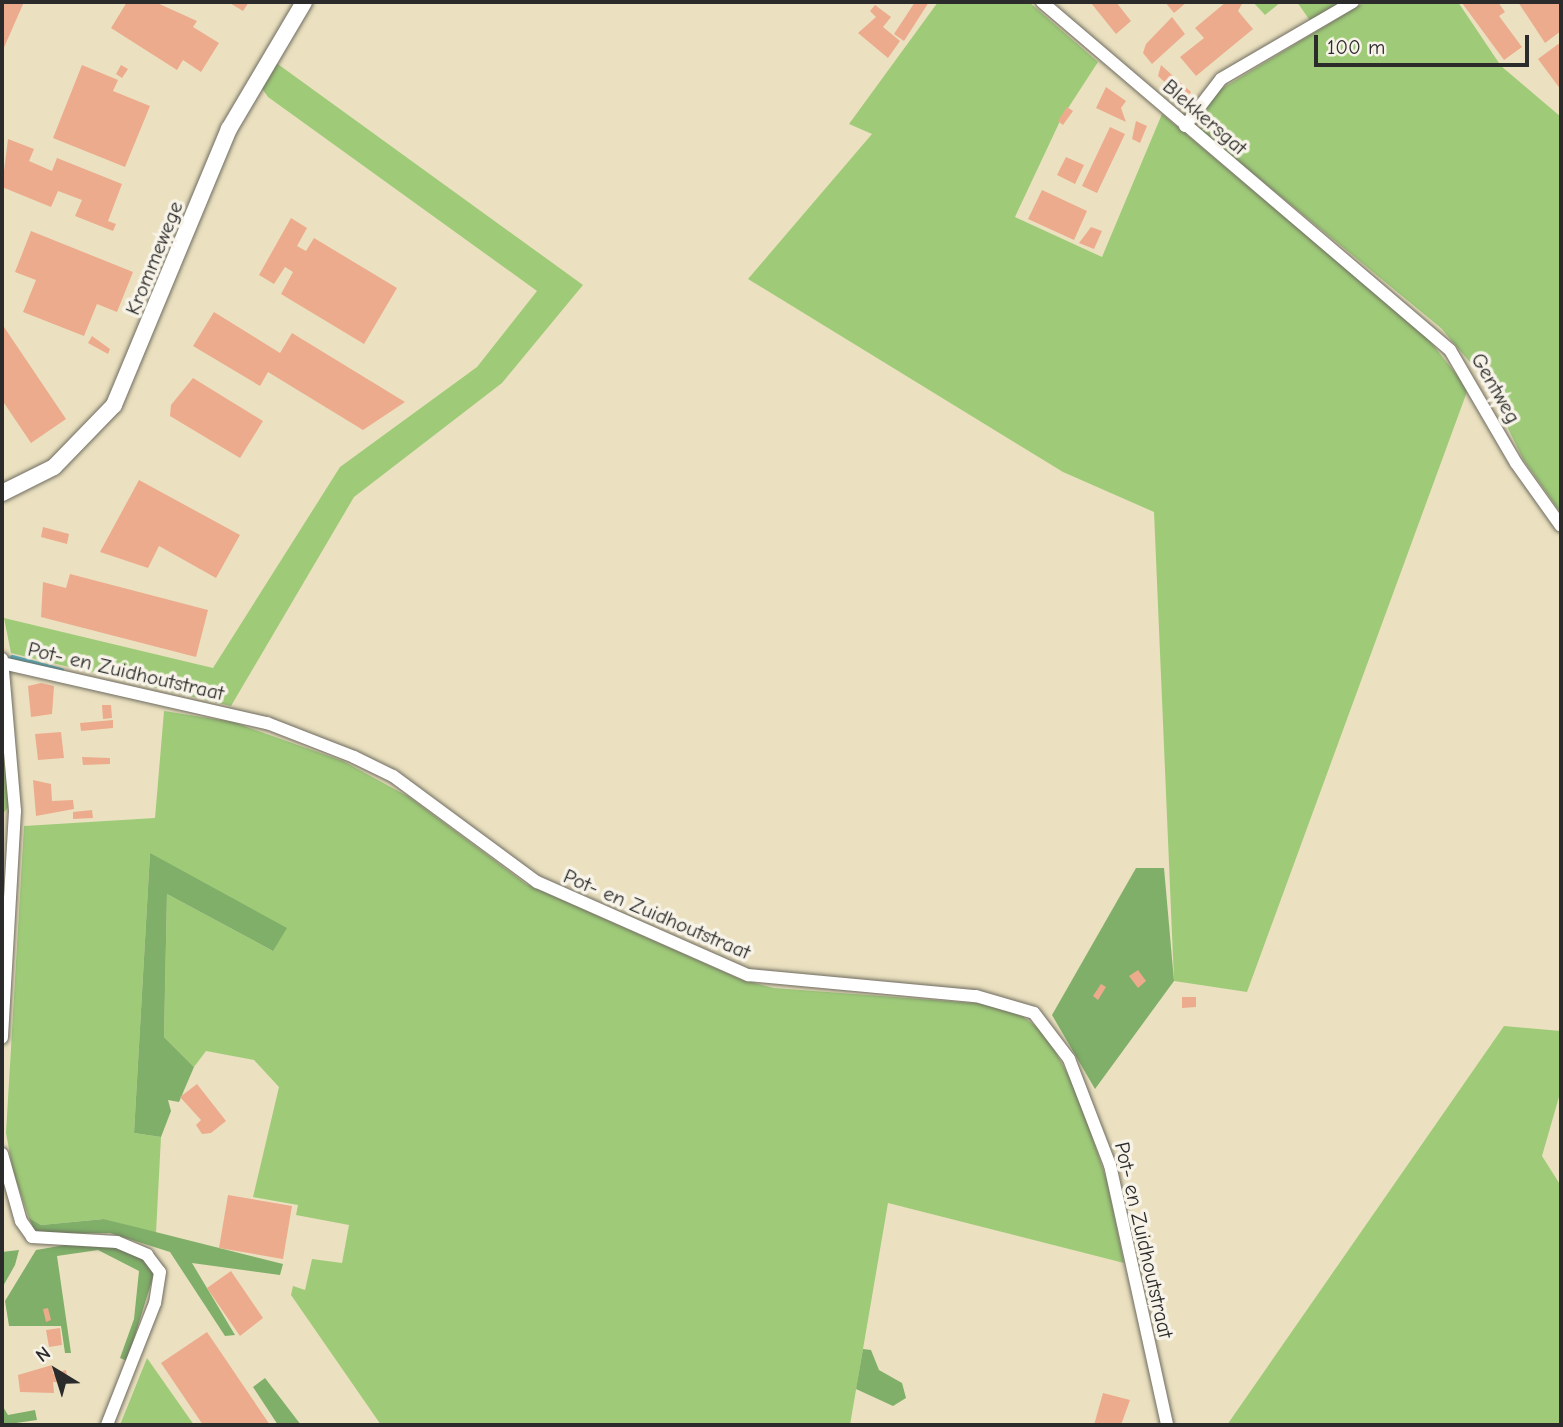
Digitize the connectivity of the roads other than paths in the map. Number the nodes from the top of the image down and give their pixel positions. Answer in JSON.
{"nodes":[{"id":1,"x":304,"y":2,"type":"edge"},
{"id":2,"x":1042,"y":2,"type":"edge"},
{"id":3,"x":1353,"y":2,"type":"edge"},
{"id":4,"x":1185,"y":126,"type":"junction"},
{"id":5,"x":1343,"y":261,"type":"joint"},
{"id":6,"x":2,"y":493,"type":"edge"},
{"id":7,"x":1561,"y":526,"type":"edge"},
{"id":8,"x":2,"y":661,"type":"edge"},
{"id":9,"x":2,"y":1038,"type":"edge"},
{"id":10,"x":2,"y":1154,"type":"edge"},
{"id":11,"x":107,"y":1425,"type":"edge"},
{"id":12,"x":1167,"y":1425,"type":"edge"}],
"edges":[{"from":1,"to":6,"type":"street","name":"Krommewege"},
{"from":2,"to":4,"type":"street","name":"Blekkersgat"},
{"from":3,"to":4,"type":"street"},
{"from":4,"to":5,"type":"street","name":"Blekkersgat"},
{"from":5,"to":7,"type":"street","name":"Gentweg"},
{"from":8,"to":9,"type":"street"},
{"from":8,"to":12,"type":"street","name":"Pot- en Zuidhoutstraat"},
{"from":10,"to":11,"type":"street"}]}
